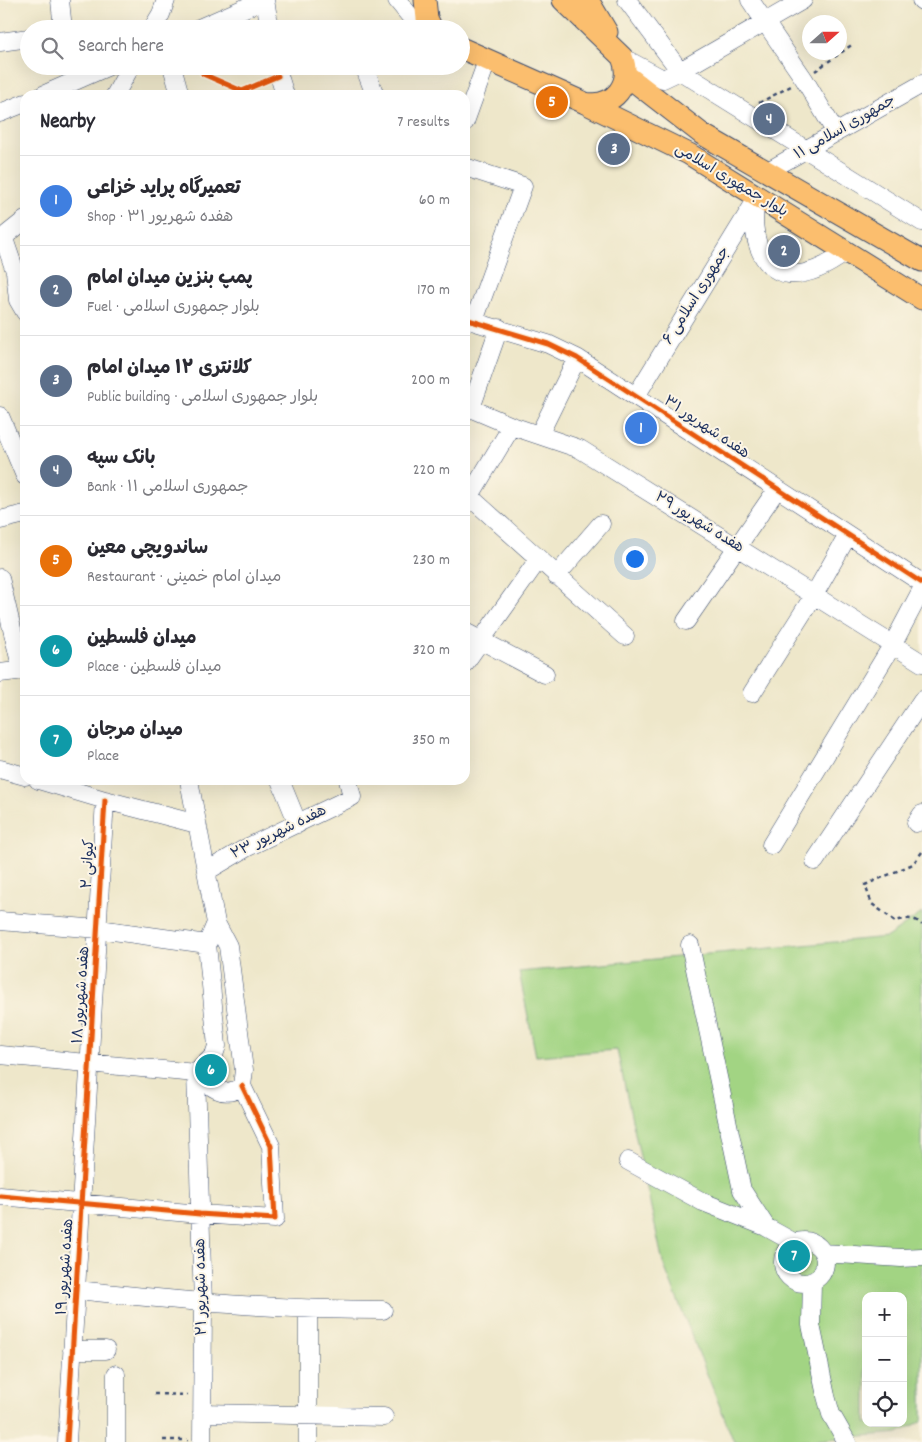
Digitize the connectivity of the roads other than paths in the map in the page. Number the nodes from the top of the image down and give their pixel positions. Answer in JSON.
{"nodes":[{"id":1,"x":60,"y":0,"type":"edge"},
{"id":2,"x":166,"y":0,"type":"edge"},
{"id":3,"x":264,"y":0,"type":"edge"},
{"id":4,"x":397,"y":0,"type":"edge"},
{"id":5,"x":425,"y":0,"type":"edge"},
{"id":6,"x":563,"y":0,"type":"edge"},
{"id":7,"x":588,"y":0,"type":"edge"},
{"id":8,"x":627,"y":0,"type":"edge"},
{"id":9,"x":750,"y":0,"type":"edge"},
{"id":10,"x":803,"y":0,"type":"edge"},
{"id":11,"x":63,"y":20,"type":"edge"},
{"id":12,"x":157,"y":20,"type":"edge"},
{"id":13,"x":218,"y":20,"type":"edge"},
{"id":14,"x":268,"y":20,"type":"edge"},
{"id":15,"x":416,"y":20,"type":"edge"},
{"id":16,"x":428,"y":20,"type":"edge"},
{"id":17,"x":765,"y":22,"type":"junction"},
{"id":18,"x":20,"y":39,"type":"edge"},
{"id":19,"x":2,"y":41,"type":"edge"},
{"id":20,"x":470,"y":53,"type":"edge"},
{"id":21,"x":622,"y":61,"type":"junction"},
{"id":22,"x":488,"y":62,"type":"junction"},
{"id":23,"x":680,"y":71,"type":"junction"},
{"id":24,"x":89,"y":75,"type":"edge"},
{"id":25,"x":126,"y":75,"type":"edge"},
{"id":26,"x":174,"y":75,"type":"edge"},
{"id":27,"x":279,"y":75,"type":"edge"},
{"id":28,"x":367,"y":75,"type":"edge"},
{"id":29,"x":922,"y":84,"type":"edge"},
{"id":30,"x":54,"y":90,"type":"edge"},
{"id":31,"x":118,"y":90,"type":"edge"},
{"id":32,"x":179,"y":90,"type":"edge"},
{"id":33,"x":283,"y":90,"type":"edge"},
{"id":34,"x":373,"y":90,"type":"edge"},
{"id":35,"x":585,"y":103,"type":"junction"},
{"id":36,"x":20,"y":105,"type":"edge"},
{"id":37,"x":662,"y":105,"type":"junction"},
{"id":38,"x":470,"y":108,"type":"edge"},
{"id":39,"x":0,"y":114,"type":"edge"},
{"id":40,"x":648,"y":133,"type":"junction"},
{"id":41,"x":836,"y":133,"type":"junction"},
{"id":42,"x":806,"y":150,"type":"junction"},
{"id":43,"x":470,"y":169,"type":"edge"},
{"id":44,"x":768,"y":172,"type":"junction"},
{"id":45,"x":758,"y":197,"type":"junction"},
{"id":46,"x":922,"y":222,"type":"edge"},
{"id":47,"x":20,"y":224,"type":"edge"},
{"id":48,"x":2,"y":240,"type":"edge"},
{"id":49,"x":846,"y":252,"type":"junction"},
{"id":50,"x":919,"y":256,"type":"edge"},
{"id":51,"x":922,"y":299,"type":"edge"},
{"id":52,"x":20,"y":303,"type":"edge"},
{"id":53,"x":470,"y":320,"type":"edge"},
{"id":54,"x":500,"y":328,"type":"junction"},
{"id":55,"x":577,"y":358,"type":"junction"},
{"id":56,"x":636,"y":396,"type":"junction"},
{"id":57,"x":470,"y":402,"type":"edge"},
{"id":58,"x":470,"y":408,"type":"edge"},
{"id":59,"x":0,"y":416,"type":"edge"},
{"id":60,"x":512,"y":426,"type":"junction"},
{"id":61,"x":539,"y":435,"type":"junction"},
{"id":62,"x":20,"y":464,"type":"edge"},
{"id":63,"x":777,"y":489,"type":"junction"},
{"id":64,"x":470,"y":495,"type":"edge"},
{"id":65,"x":470,"y":503,"type":"edge"},
{"id":66,"x":20,"y":515,"type":"edge"},
{"id":67,"x":0,"y":520,"type":"edge"},
{"id":68,"x":601,"y":524,"type":"dead end"},
{"id":69,"x":848,"y":535,"type":"junction"},
{"id":70,"x":737,"y":548,"type":"junction"},
{"id":71,"x":538,"y":560,"type":"junction"},
{"id":72,"x":556,"y":576,"type":"junction"},
{"id":73,"x":0,"y":578,"type":"edge"},
{"id":74,"x":922,"y":583,"type":"edge"},
{"id":75,"x":922,"y":589,"type":"edge"},
{"id":76,"x":814,"y":595,"type":"junction"},
{"id":77,"x":686,"y":621,"type":"dead end"},
{"id":78,"x":470,"y":635,"type":"edge"},
{"id":79,"x":625,"y":636,"type":"dead end"},
{"id":80,"x":481,"y":641,"type":"junction"},
{"id":81,"x":893,"y":644,"type":"junction"},
{"id":82,"x":20,"y":655,"type":"edge"},
{"id":83,"x":470,"y":656,"type":"edge"},
{"id":84,"x":922,"y":663,"type":"edge"},
{"id":85,"x":20,"y":670,"type":"edge"},
{"id":86,"x":0,"y":673,"type":"edge"},
{"id":87,"x":545,"y":674,"type":"dead end"},
{"id":88,"x":752,"y":693,"type":"dead end"},
{"id":89,"x":922,"y":700,"type":"edge"},
{"id":90,"x":0,"y":769,"type":"edge"},
{"id":91,"x":20,"y":775,"type":"edge"},
{"id":92,"x":194,"y":785,"type":"edge"},
{"id":93,"x":282,"y":785,"type":"edge"},
{"id":94,"x":349,"y":785,"type":"edge"},
{"id":95,"x":75,"y":786,"type":"edge"},
{"id":96,"x":105,"y":800,"type":"junction"},
{"id":97,"x":197,"y":824,"type":"junction"},
{"id":98,"x":298,"y":824,"type":"junction"},
{"id":99,"x":771,"y":845,"type":"dead end"},
{"id":100,"x":815,"y":861,"type":"dead end"},
{"id":101,"x":207,"y":871,"type":"junction"},
{"id":102,"x":0,"y":921,"type":"edge"},
{"id":103,"x":216,"y":923,"type":"junction"},
{"id":104,"x":99,"y":929,"type":"junction"},
{"id":105,"x":207,"y":944,"type":"junction"},
{"id":106,"x":690,"y":945,"type":"dead end"},
{"id":107,"x":0,"y":1055,"type":"edge"},
{"id":108,"x":89,"y":1063,"type":"junction"},
{"id":109,"x":196,"y":1073,"type":"junction"},
{"id":110,"x":242,"y":1086,"type":"junction"},
{"id":111,"x":628,"y":1161,"type":"dead end"},
{"id":112,"x":0,"y":1196,"type":"edge"},
{"id":113,"x":82,"y":1202,"type":"junction"},
{"id":114,"x":200,"y":1214,"type":"junction"},
{"id":115,"x":766,"y":1227,"type":"junction"},
{"id":116,"x":795,"y":1243,"type":"junction"},
{"id":117,"x":823,"y":1253,"type":"junction"},
{"id":118,"x":922,"y":1257,"type":"edge"},
{"id":119,"x":812,"y":1282,"type":"junction"},
{"id":120,"x":77,"y":1290,"type":"junction"},
{"id":121,"x":203,"y":1304,"type":"junction"},
{"id":122,"x":308,"y":1310,"type":"junction"},
{"id":123,"x":383,"y":1310,"type":"dead end"},
{"id":124,"x":72,"y":1350,"type":"junction"},
{"id":125,"x":106,"y":1350,"type":"dead end"},
{"id":126,"x":116,"y":1374,"type":"dead end"},
{"id":127,"x":202,"y":1413,"type":"junction"},
{"id":128,"x":309,"y":1417,"type":"junction"},
{"id":129,"x":384,"y":1417,"type":"dead end"},
{"id":130,"x":202,"y":1441,"type":"edge"},
{"id":131,"x":67,"y":1442,"type":"edge"},
{"id":132,"x":116,"y":1442,"type":"edge"},
{"id":133,"x":308,"y":1442,"type":"edge"},
{"id":134,"x":847,"y":1442,"type":"edge"}],
"edges":[{"from":1,"to":11,"type":"street"},
{"from":2,"to":12,"type":"street"},
{"from":3,"to":13,"type":"street"},
{"from":3,"to":14,"type":"street"},
{"from":4,"to":15,"type":"street"},
{"from":5,"to":16,"type":"main road"},
{"from":6,"to":21,"type":"main road"},
{"from":7,"to":21,"type":"main road","name":"بلوار جمهوری اسلامی"},
{"from":8,"to":23,"type":"street"},
{"from":9,"to":17,"type":"street"},
{"from":10,"to":17,"type":"street"},
{"from":17,"to":23,"type":"street"},
{"from":17,"to":41,"type":"street"},
{"from":18,"to":19,"type":"street"},
{"from":20,"to":22,"type":"main road","name":"بلوار جمهوری اسلامی"},
{"from":21,"to":23,"type":"street"},
{"from":21,"to":35,"type":"main road"},
{"from":21,"to":37,"type":"main road","name":"بلوار جمهوری اسلامی"},
{"from":22,"to":35,"type":"main road","name":"بلوار جمهوری اسلامی"},
{"from":22,"to":38,"type":"street"},
{"from":23,"to":42,"type":"street"},
{"from":24,"to":30,"type":"street"},
{"from":25,"to":31,"type":"street"},
{"from":26,"to":32,"type":"street"},
{"from":27,"to":33,"type":"street"},
{"from":28,"to":34,"type":"street"},
{"from":29,"to":41,"type":"street","name":"جمهوری اسلامی ۱۱"},
{"from":35,"to":40,"type":"main road","name":"بلوار جمهوری اسلامی"},
{"from":36,"to":39,"type":"street"},
{"from":37,"to":40,"type":"main road"},
{"from":37,"to":44,"type":"main road","name":"بلوار جمهوری اسلامی"},
{"from":40,"to":45,"type":"main road","name":"بلوار جمهوری اسلامی"},
{"from":41,"to":42,"type":"street","name":"جمهوری اسلامی ۱۱"},
{"from":42,"to":44,"type":"street","name":"جمهوری اسلامی ۱۱"},
{"from":42,"to":46,"type":"street"},
{"from":43,"to":53,"type":"street"},
{"from":44,"to":50,"type":"main road","name":"بلوار جمهوری اسلامی"},
{"from":45,"to":49,"type":"main road","name":"بلوار جمهوری اسلامی"},
{"from":45,"to":49,"type":"street"},
{"from":45,"to":56,"type":"street","name":"جمهوری اسلامی ۶"},
{"from":47,"to":48,"type":"street"},
{"from":48,"to":52,"type":"street"},
{"from":49,"to":51,"type":"main road","name":"بلوار جمهوری اسلامی"},
{"from":53,"to":54,"type":"street","name":"هفده شهریور ۳۱"},
{"from":54,"to":55,"type":"street","name":"هفده شهریور ۳۱"},
{"from":54,"to":57,"type":"street"},
{"from":55,"to":56,"type":"street","name":"هفده شهریور ۳۱"},
{"from":55,"to":61,"type":"street"},
{"from":56,"to":63,"type":"street","name":"هفده شهریور ۳۱"},
{"from":58,"to":60,"type":"street","name":"هفده شهریور ۲۹"},
{"from":59,"to":62,"type":"street"},
{"from":60,"to":61,"type":"street","name":"هفده شهریور ۲۹"},
{"from":60,"to":64,"type":"street"},
{"from":61,"to":70,"type":"street","name":"هفده شهریور ۲۹"},
{"from":63,"to":69,"type":"street","name":"هفده شهریور ۳۱"},
{"from":63,"to":70,"type":"street"},
{"from":65,"to":71,"type":"street"},
{"from":66,"to":67,"type":"street"},
{"from":68,"to":72,"type":"street"},
{"from":69,"to":74,"type":"street","name":"هفده شهریور ۳۱"},
{"from":69,"to":76,"type":"street"},
{"from":70,"to":76,"type":"street","name":"هفده شهریور ۲۹"},
{"from":70,"to":77,"type":"street"},
{"from":71,"to":72,"type":"street"},
{"from":71,"to":80,"type":"street"},
{"from":72,"to":79,"type":"street"},
{"from":73,"to":82,"type":"street"},
{"from":75,"to":81,"type":"street"},
{"from":76,"to":81,"type":"street","name":"هفده شهریور ۲۹"},
{"from":76,"to":88,"type":"street"},
{"from":78,"to":80,"type":"street"},
{"from":80,"to":83,"type":"street"},
{"from":80,"to":87,"type":"street"},
{"from":81,"to":84,"type":"street","name":"هفده شهریور ۲۹"},
{"from":81,"to":99,"type":"street"},
{"from":85,"to":86,"type":"street"},
{"from":89,"to":100,"type":"street"},
{"from":90,"to":91,"type":"street"},
{"from":92,"to":97,"type":"street"},
{"from":93,"to":98,"type":"street"},
{"from":94,"to":98,"type":"street","name":"هفده شهریور ۲۳"},
{"from":95,"to":96,"type":"street"},
{"from":96,"to":97,"type":"street"},
{"from":96,"to":104,"type":"street","name":"کیوانی ۲"},
{"from":97,"to":101,"type":"street"},
{"from":98,"to":101,"type":"street","name":"هفده شهریور ۲۳"},
{"from":101,"to":103,"type":"street"},
{"from":102,"to":104,"type":"street"},
{"from":103,"to":105,"type":"street"},
{"from":103,"to":110,"type":"street"},
{"from":104,"to":105,"type":"street"},
{"from":104,"to":108,"type":"street","name":"هفده شهریور ۱۸"},
{"from":105,"to":109,"type":"street"},
{"from":106,"to":115,"type":"street"},
{"from":107,"to":108,"type":"street"},
{"from":108,"to":109,"type":"street"},
{"from":108,"to":113,"type":"street","name":"هفده شهریور ۱۹"},
{"from":109,"to":110,"type":"street"},
{"from":109,"to":114,"type":"street","name":"هفده شهریور ۲۱"},
{"from":110,"to":114,"type":"street"},
{"from":111,"to":115,"type":"street"},
{"from":112,"to":113,"type":"street"},
{"from":113,"to":114,"type":"street"},
{"from":113,"to":120,"type":"street","name":"هفده شهریور ۱۹"},
{"from":114,"to":121,"type":"street","name":"هفده شهریور ۲۱"},
{"from":115,"to":116,"type":"street"},
{"from":116,"to":117,"type":"street"},
{"from":116,"to":119,"type":"street"},
{"from":117,"to":118,"type":"street"},
{"from":117,"to":119,"type":"street"},
{"from":119,"to":134,"type":"street"},
{"from":120,"to":121,"type":"street"},
{"from":120,"to":124,"type":"street","name":"هفده شهریور ۱۹"},
{"from":121,"to":122,"type":"street"},
{"from":121,"to":127,"type":"street","name":"هفده شهریور ۲۱"},
{"from":122,"to":123,"type":"street"},
{"from":122,"to":128,"type":"street"},
{"from":124,"to":125,"type":"street"},
{"from":124,"to":131,"type":"street","name":"هفده شهریور ۱۹"},
{"from":126,"to":132,"type":"street"},
{"from":127,"to":128,"type":"street"},
{"from":127,"to":130,"type":"street","name":"هفده شهریور ۲۱"},
{"from":128,"to":129,"type":"street"},
{"from":128,"to":133,"type":"street"}]}
